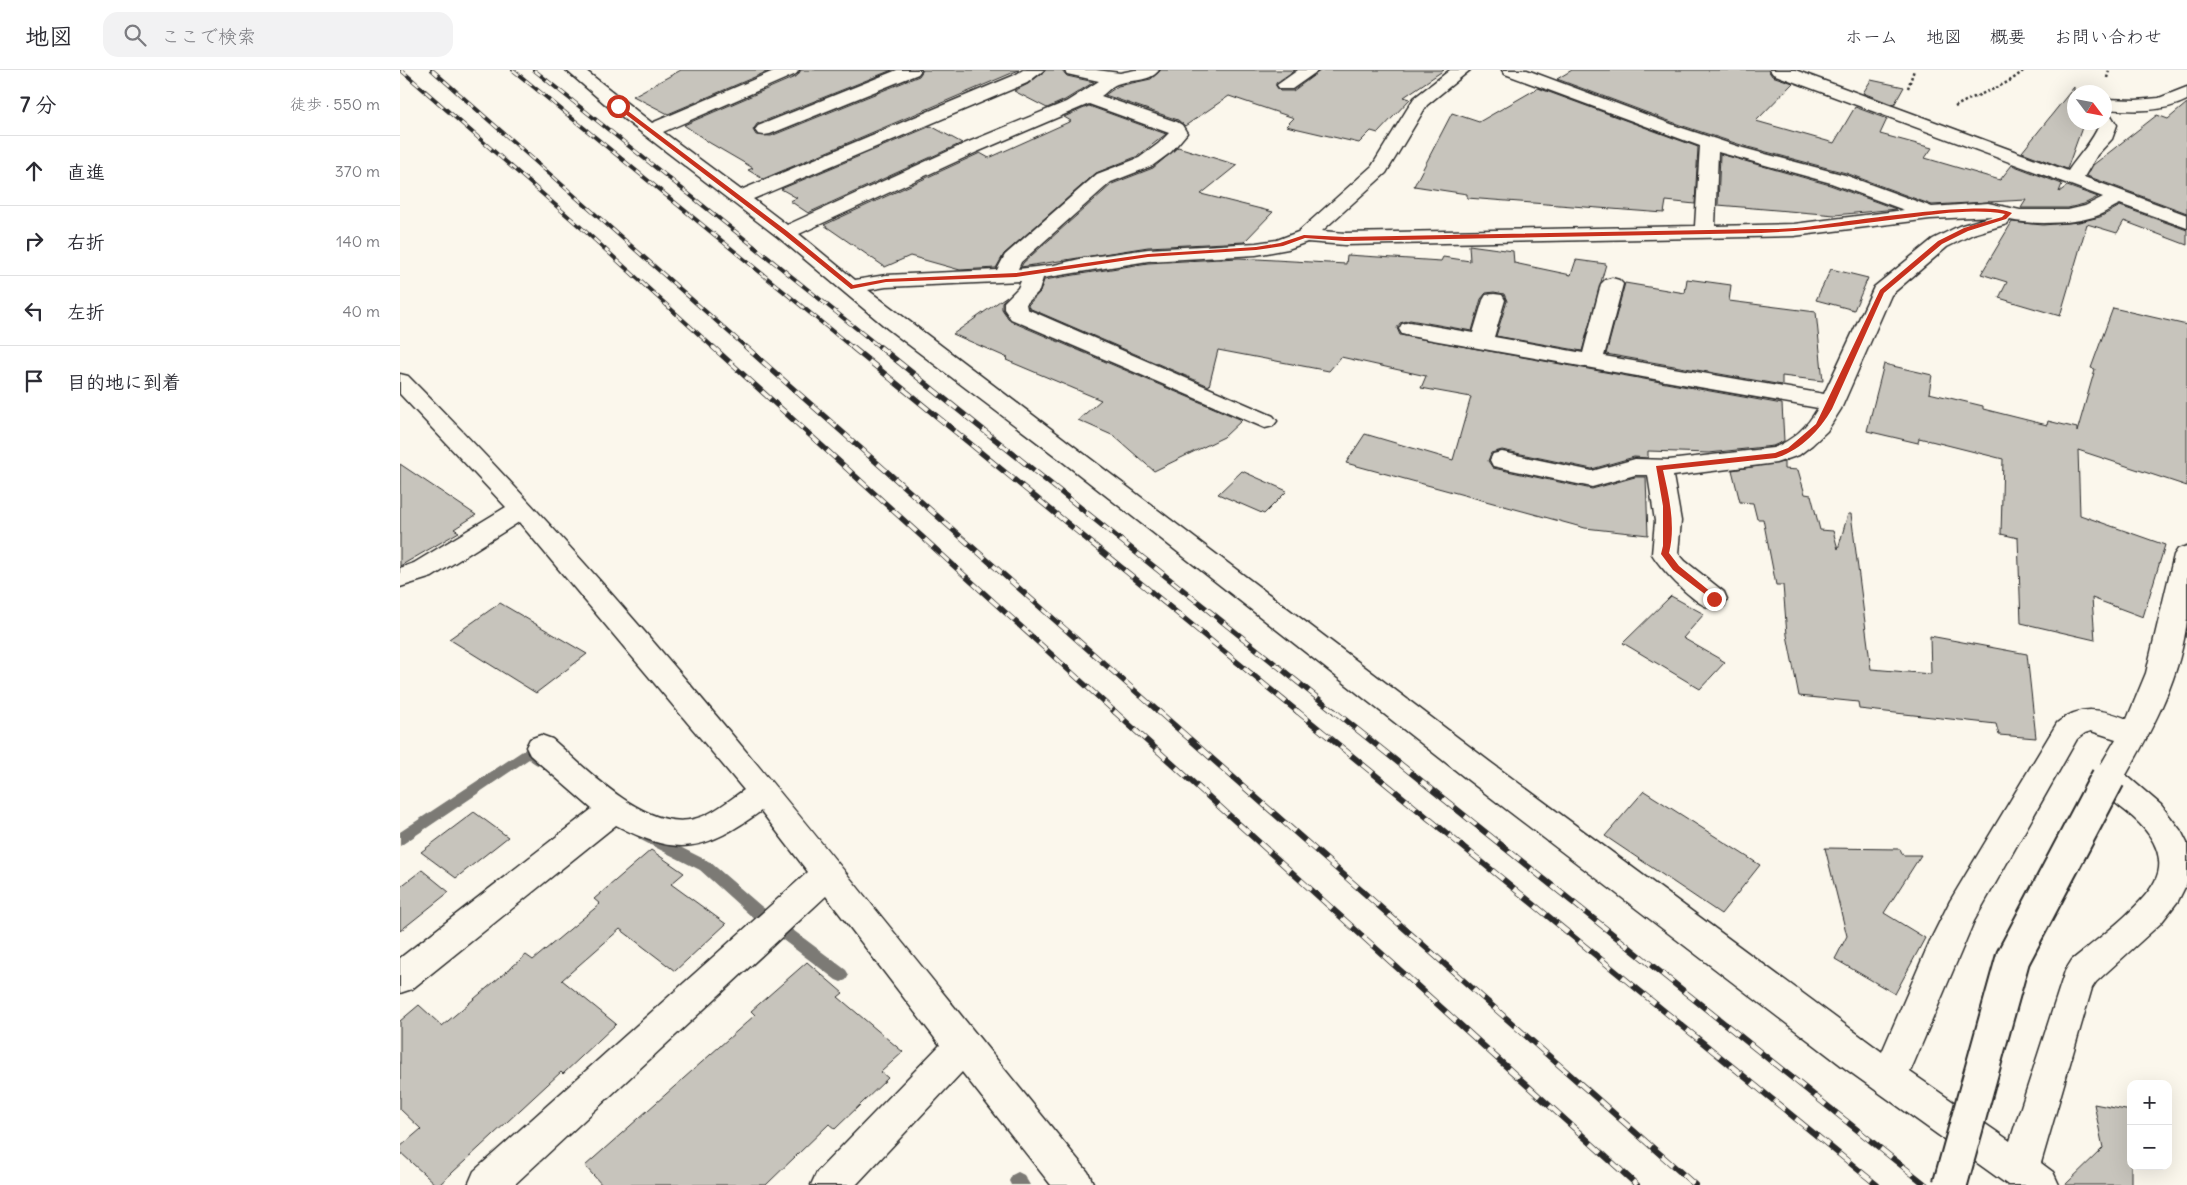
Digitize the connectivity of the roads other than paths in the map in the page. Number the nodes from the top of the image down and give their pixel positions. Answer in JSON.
{"nodes":[{"id":1,"x":790,"y":70,"type":"edge"},
{"id":2,"x":912,"y":70,"type":"edge"},
{"id":3,"x":1034,"y":70,"type":"edge"},
{"id":4,"x":1073,"y":70,"type":"edge"},
{"id":5,"x":1150,"y":70,"type":"edge"},
{"id":6,"x":1310,"y":70,"type":"edge"},
{"id":7,"x":1461,"y":70,"type":"edge"},
{"id":8,"x":1511,"y":70,"type":"edge"},
{"id":9,"x":1779,"y":70,"type":"edge"},
{"id":10,"x":578,"y":71,"type":"edge"},
{"id":11,"x":1112,"y":79,"type":"junction"},
{"id":12,"x":1286,"y":85,"type":"dead end"},
{"id":13,"x":2187,"y":92,"type":"edge"},
{"id":14,"x":1088,"y":98,"type":"junction"},
{"id":15,"x":2112,"y":104,"type":"edge"},
{"id":16,"x":764,"y":130,"type":"dead end"},
{"id":17,"x":2106,"y":130,"type":"edge"},
{"id":18,"x":650,"y":131,"type":"junction"},
{"id":19,"x":1709,"y":142,"type":"junction"},
{"id":20,"x":2073,"y":179,"type":"junction"},
{"id":21,"x":2118,"y":197,"type":"junction"},
{"id":22,"x":739,"y":198,"type":"junction"},
{"id":23,"x":1930,"y":213,"type":"junction"},
{"id":24,"x":2009,"y":213,"type":"junction"},
{"id":25,"x":2187,"y":222,"type":"edge"},
{"id":26,"x":785,"y":232,"type":"junction"},
{"id":27,"x":1705,"y":232,"type":"junction"},
{"id":28,"x":1304,"y":236,"type":"junction"},
{"id":29,"x":1034,"y":273,"type":"junction"},
{"id":30,"x":1004,"y":276,"type":"junction"},
{"id":31,"x":1612,"y":284,"type":"dead end"},
{"id":32,"x":851,"y":287,"type":"junction"},
{"id":33,"x":1494,"y":300,"type":"dead end"},
{"id":34,"x":1410,"y":329,"type":"dead end"},
{"id":35,"x":1482,"y":341,"type":"junction"},
{"id":36,"x":1592,"y":361,"type":"junction"},
{"id":37,"x":400,"y":381,"type":"edge"},
{"id":38,"x":1832,"y":403,"type":"junction"},
{"id":39,"x":1265,"y":421,"type":"dead end"},
{"id":40,"x":1502,"y":460,"type":"dead end"},
{"id":41,"x":1659,"y":468,"type":"junction"},
{"id":42,"x":522,"y":509,"type":"junction"},
{"id":43,"x":2187,"y":555,"type":"edge"},
{"id":44,"x":400,"y":578,"type":"edge"},
{"id":45,"x":1714,"y":599,"type":"dead end"},
{"id":46,"x":2134,"y":734,"type":"junction"},
{"id":47,"x":541,"y":748,"type":"dead end"},
{"id":48,"x":2108,"y":778,"type":"junction"},
{"id":49,"x":764,"y":793,"type":"junction"},
{"id":50,"x":614,"y":809,"type":"junction"},
{"id":51,"x":2175,"y":828,"type":"edge"},
{"id":52,"x":828,"y":874,"type":"junction"},
{"id":53,"x":2179,"y":885,"type":"edge"},
{"id":54,"x":400,"y":978,"type":"edge"},
{"id":55,"x":963,"y":1046,"type":"junction"},
{"id":56,"x":1889,"y":1078,"type":"junction"},
{"id":57,"x":2030,"y":1177,"type":"edge"},
{"id":58,"x":487,"y":1184,"type":"edge"},
{"id":59,"x":830,"y":1185,"type":"edge"},
{"id":60,"x":1075,"y":1185,"type":"edge"},
{"id":61,"x":1950,"y":1185,"type":"edge"}],
"edges":[{"from":1,"to":18,"type":"street"},
{"from":2,"to":16,"type":"street"},
{"from":3,"to":22,"type":"street"},
{"from":4,"to":11,"type":"street"},
{"from":5,"to":11,"type":"street"},
{"from":6,"to":12,"type":"street"},
{"from":7,"to":28,"type":"street"},
{"from":8,"to":19,"type":"street"},
{"from":9,"to":20,"type":"street"},
{"from":10,"to":18,"type":"street"},
{"from":11,"to":14,"type":"street"},
{"from":13,"to":15,"type":"street"},
{"from":14,"to":26,"type":"street"},
{"from":14,"to":30,"type":"street"},
{"from":17,"to":20,"type":"street"},
{"from":18,"to":22,"type":"street"},
{"from":19,"to":23,"type":"street"},
{"from":19,"to":27,"type":"street"},
{"from":20,"to":21,"type":"street"},
{"from":21,"to":24,"type":"street"},
{"from":21,"to":25,"type":"street"},
{"from":22,"to":26,"type":"street"},
{"from":23,"to":24,"type":"street"},
{"from":23,"to":27,"type":"street"},
{"from":24,"to":38,"type":"street"},
{"from":26,"to":32,"type":"street"},
{"from":27,"to":28,"type":"street"},
{"from":28,"to":29,"type":"street"},
{"from":29,"to":30,"type":"street"},
{"from":29,"to":39,"type":"street"},
{"from":30,"to":32,"type":"street"},
{"from":31,"to":36,"type":"street"},
{"from":32,"to":56,"type":"street"},
{"from":33,"to":35,"type":"street"},
{"from":34,"to":35,"type":"street"},
{"from":35,"to":36,"type":"street"},
{"from":36,"to":38,"type":"street"},
{"from":37,"to":42,"type":"street"},
{"from":38,"to":41,"type":"street"},
{"from":40,"to":41,"type":"street"},
{"from":41,"to":45,"type":"street"},
{"from":42,"to":44,"type":"street"},
{"from":42,"to":49,"type":"street"},
{"from":43,"to":46,"type":"street"},
{"from":46,"to":48,"type":"street"},
{"from":46,"to":56,"type":"street"},
{"from":47,"to":50,"type":"street"},
{"from":48,"to":51,"type":"street"},
{"from":48,"to":61,"type":"street","bridge":true},
{"from":49,"to":50,"type":"street"},
{"from":49,"to":52,"type":"street"},
{"from":50,"to":54,"type":"street"},
{"from":51,"to":53,"type":"street"},
{"from":52,"to":55,"type":"street"},
{"from":52,"to":58,"type":"street"},
{"from":53,"to":57,"type":"street"},
{"from":55,"to":59,"type":"street"},
{"from":55,"to":60,"type":"street"},
{"from":56,"to":57,"type":"street"}]}
